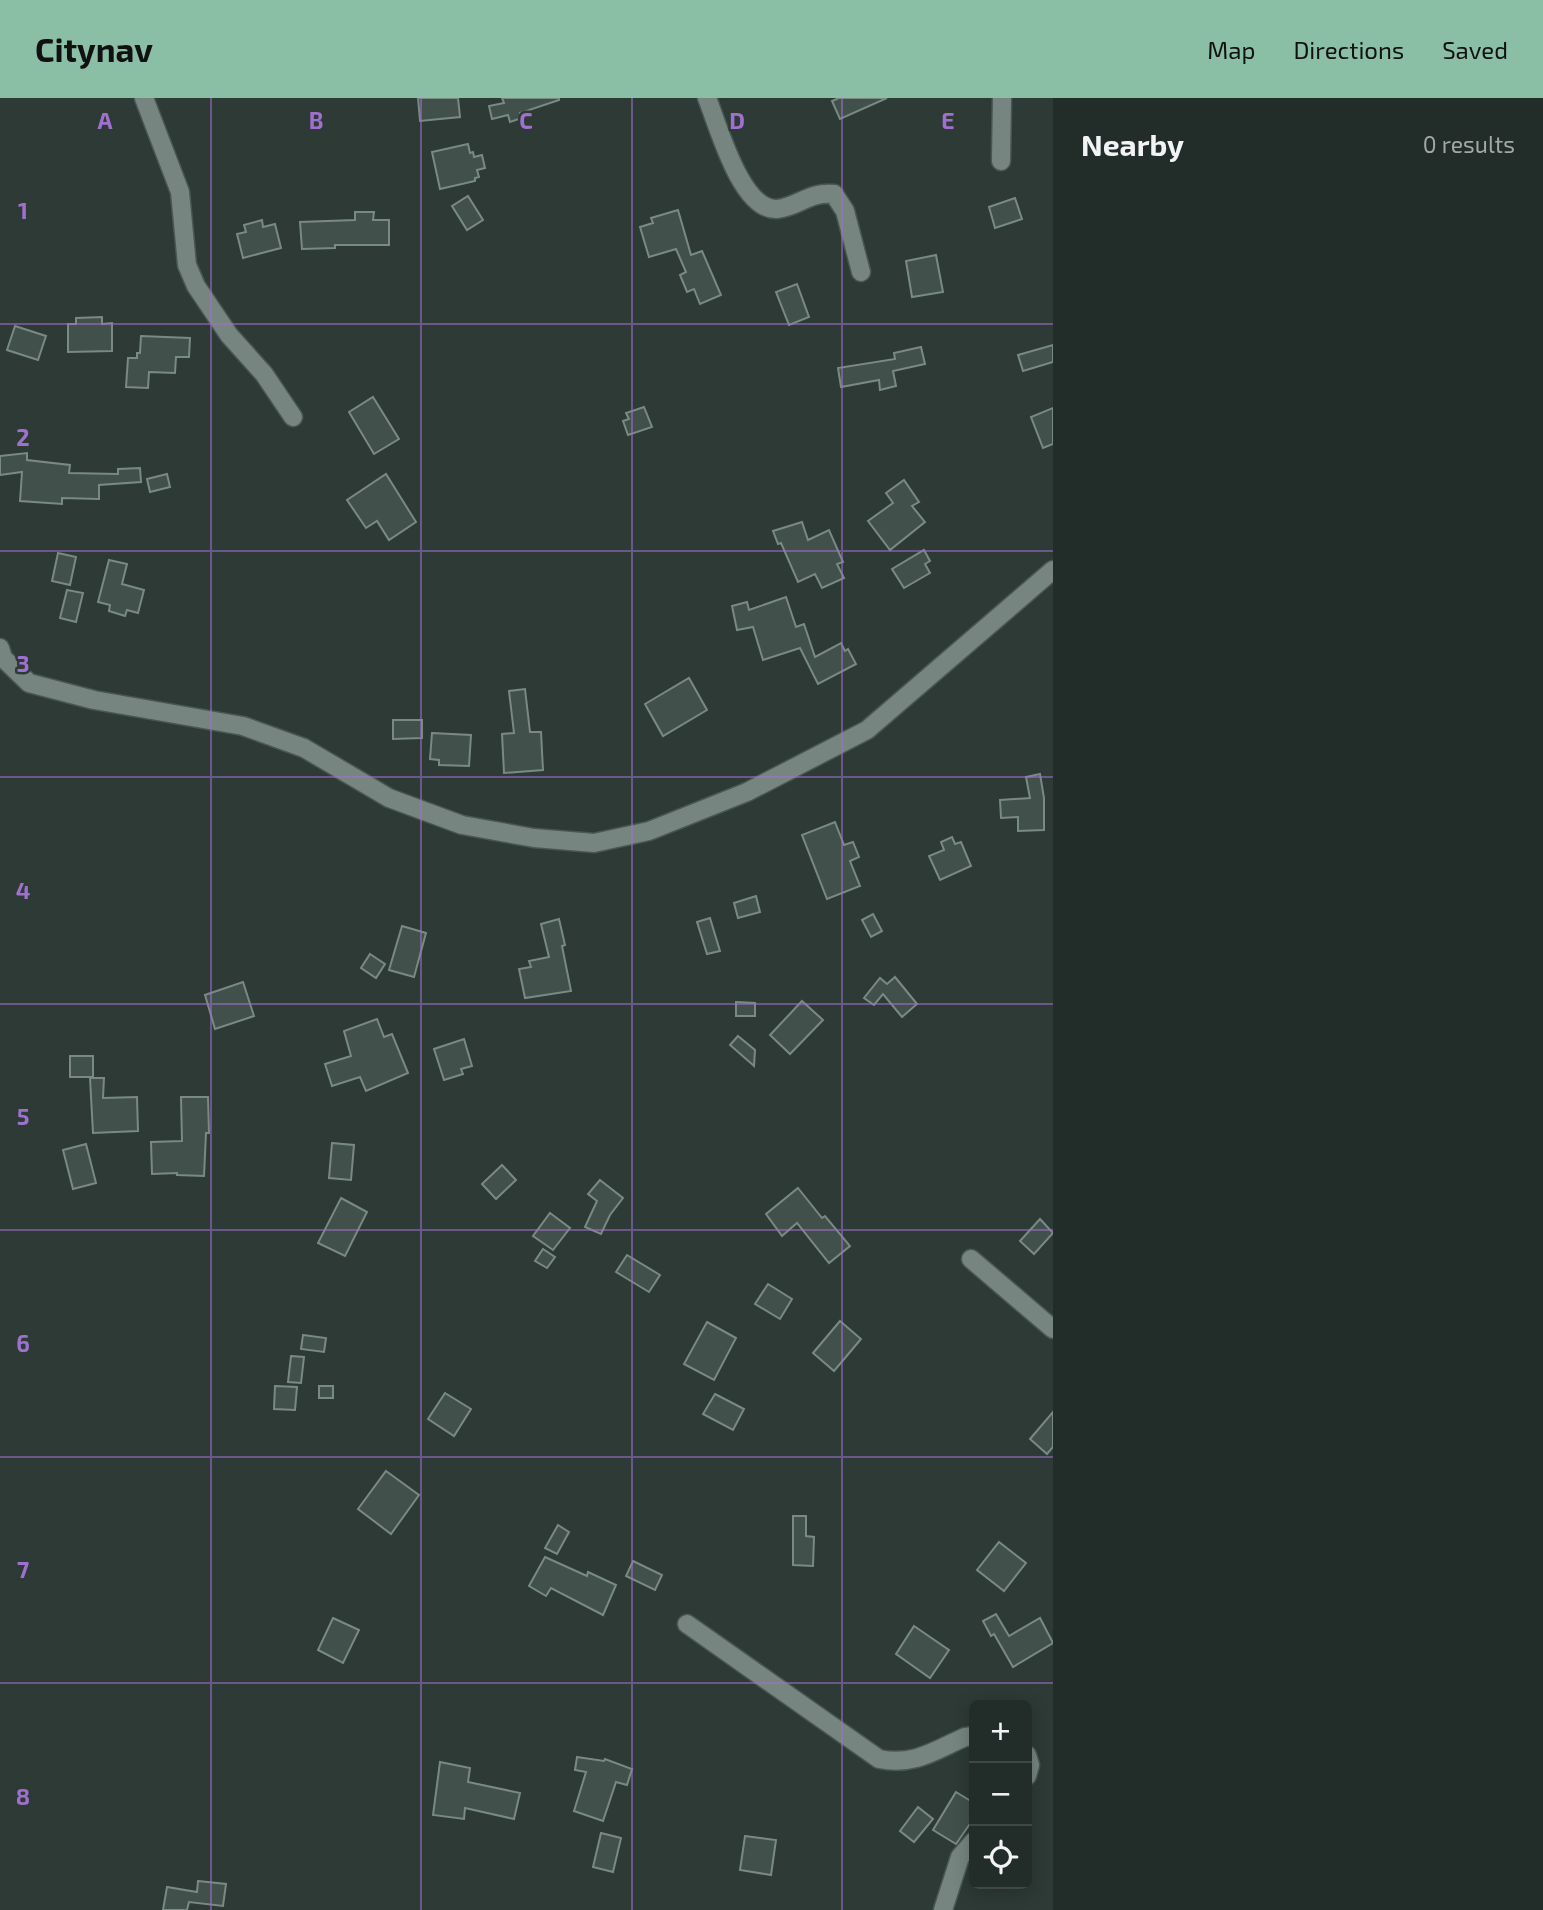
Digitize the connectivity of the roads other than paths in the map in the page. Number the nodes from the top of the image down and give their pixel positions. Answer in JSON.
{"nodes":[{"id":1,"x":144,"y":98,"type":"edge"},
{"id":2,"x":707,"y":98,"type":"edge"},
{"id":3,"x":1002,"y":98,"type":"edge"},
{"id":4,"x":1001,"y":161,"type":"dead end"},
{"id":5,"x":861,"y":272,"type":"dead end"},
{"id":6,"x":293,"y":417,"type":"dead end"},
{"id":7,"x":1053,"y":570,"type":"edge"},
{"id":8,"x":0,"y":648,"type":"edge"},
{"id":9,"x":971,"y":1259,"type":"dead end"},
{"id":10,"x":1053,"y":1329,"type":"edge"},
{"id":11,"x":687,"y":1624,"type":"dead end"},
{"id":12,"x":969,"y":1737,"type":"edge"},
{"id":13,"x":969,"y":1847,"type":"edge"},
{"id":14,"x":943,"y":1910,"type":"edge"}],
"edges":[{"from":1,"to":6,"type":"street"},
{"from":2,"to":5,"type":"street"},
{"from":3,"to":4,"type":"street"},
{"from":7,"to":8,"type":"street"},
{"from":9,"to":10,"type":"street"},
{"from":11,"to":12,"type":"street"},
{"from":13,"to":14,"type":"street"}]}
